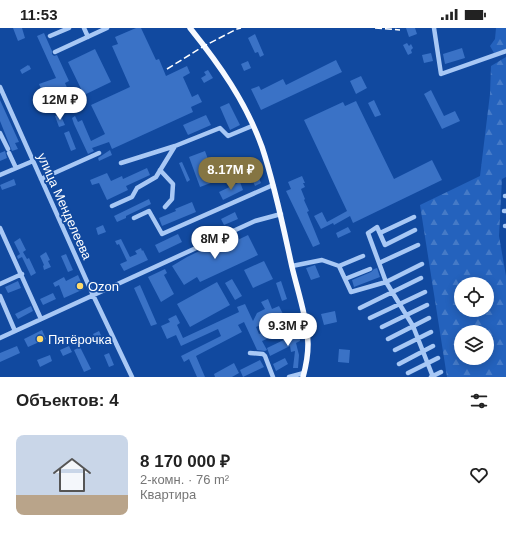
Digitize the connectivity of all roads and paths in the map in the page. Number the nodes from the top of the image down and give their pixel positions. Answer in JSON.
{"nodes":[{"id":1,"x":69,"y":28,"type":"edge"},
{"id":2,"x":84,"y":28,"type":"edge"},
{"id":3,"x":107,"y":28,"type":"edge"},
{"id":4,"x":190,"y":28,"type":"edge"},
{"id":5,"x":434,"y":28,"type":"edge"},
{"id":6,"x":50,"y":36,"type":"dead end"},
{"id":7,"x":88,"y":37,"type":"junction"},
{"id":8,"x":506,"y":51,"type":"edge"},
{"id":9,"x":55,"y":52,"type":"dead end"},
{"id":10,"x":0,"y":87,"type":"edge"},
{"id":11,"x":252,"y":126,"type":"junction"},
{"id":12,"x":0,"y":134,"type":"edge"},
{"id":13,"x":175,"y":146,"type":"junction"},
{"id":14,"x":0,"y":148,"type":"edge"},
{"id":15,"x":8,"y":149,"type":"junction"},
{"id":16,"x":99,"y":153,"type":"dead end"},
{"id":17,"x":33,"y":161,"type":"junction"},
{"id":18,"x":120,"y":163,"type":"dead end"},
{"id":19,"x":16,"y":168,"type":"junction"},
{"id":20,"x":160,"y":170,"type":"junction"},
{"id":21,"x":0,"y":175,"type":"edge"},
{"id":22,"x":41,"y":179,"type":"junction"},
{"id":23,"x":273,"y":185,"type":"junction"},
{"id":24,"x":112,"y":206,"type":"dead end"},
{"id":25,"x":165,"y":207,"type":"dead end"},
{"id":26,"x":281,"y":214,"type":"junction"},
{"id":27,"x":414,"y":217,"type":"dead end"},
{"id":28,"x":134,"y":218,"type":"dead end"},
{"id":29,"x":0,"y":228,"type":"edge"},
{"id":30,"x":415,"y":230,"type":"dead end"},
{"id":31,"x":380,"y":233,"type":"junction"},
{"id":32,"x":418,"y":245,"type":"dead end"},
{"id":33,"x":363,"y":256,"type":"dead end"},
{"id":34,"x":379,"y":263,"type":"junction"},
{"id":35,"x":422,"y":264,"type":"dead end"},
{"id":36,"x":292,"y":266,"type":"junction"},
{"id":37,"x":339,"y":266,"type":"junction"},
{"id":38,"x":370,"y":269,"type":"dead end"},
{"id":39,"x":22,"y":274,"type":"junction"},
{"id":40,"x":421,"y":278,"type":"dead end"},
{"id":41,"x":345,"y":279,"type":"junction"},
{"id":42,"x":386,"y":282,"type":"junction"},
{"id":43,"x":0,"y":284,"type":"edge"},
{"id":44,"x":393,"y":292,"type":"junction"},
{"id":45,"x":425,"y":292,"type":"dead end"},
{"id":46,"x":93,"y":295,"type":"junction"},
{"id":47,"x":0,"y":296,"type":"edge"},
{"id":48,"x":400,"y":304,"type":"junction"},
{"id":49,"x":427,"y":305,"type":"dead end"},
{"id":50,"x":360,"y":308,"type":"dead end"},
{"id":51,"x":407,"y":315,"type":"junction"},
{"id":52,"x":370,"y":318,"type":"dead end"},
{"id":53,"x":429,"y":318,"type":"dead end"},
{"id":54,"x":42,"y":319,"type":"junction"},
{"id":55,"x":413,"y":326,"type":"junction"},
{"id":56,"x":382,"y":327,"type":"dead end"},
{"id":57,"x":16,"y":331,"type":"junction"},
{"id":58,"x":431,"y":332,"type":"dead end"},
{"id":59,"x":0,"y":338,"type":"edge"},
{"id":60,"x":418,"y":338,"type":"junction"},
{"id":61,"x":388,"y":339,"type":"dead end"},
{"id":62,"x":433,"y":346,"type":"dead end"},
{"id":63,"x":395,"y":350,"type":"dead end"},
{"id":64,"x":423,"y":351,"type":"junction"},
{"id":65,"x":250,"y":353,"type":"dead end"},
{"id":66,"x":438,"y":358,"type":"dead end"},
{"id":67,"x":428,"y":363,"type":"junction"},
{"id":68,"x":399,"y":364,"type":"dead end"},
{"id":69,"x":441,"y":372,"type":"dead end"},
{"id":70,"x":408,"y":373,"type":"dead end"},
{"id":71,"x":304,"y":375,"type":"edge"},
{"id":72,"x":132,"y":377,"type":"edge"},
{"id":73,"x":273,"y":377,"type":"edge"},
{"id":74,"x":289,"y":377,"type":"edge"},
{"id":75,"x":432,"y":377,"type":"edge"}],
"edges":[{"from":1,"to":6,"type":"street"},
{"from":2,"to":7,"type":"street"},
{"from":3,"to":7,"type":"street"},
{"from":4,"to":11,"type":"main road"},
{"from":5,"to":8,"type":"street"},
{"from":7,"to":9,"type":"street"},
{"from":10,"to":17,"type":"street","name":"улица Менделеева"},
{"from":11,"to":13,"type":"street"},
{"from":11,"to":23,"type":"main road"},
{"from":12,"to":15,"type":"street"},
{"from":13,"to":18,"type":"street"},
{"from":13,"to":20,"type":"street"},
{"from":14,"to":15,"type":"street"},
{"from":15,"to":19,"type":"street"},
{"from":16,"to":22,"type":"street"},
{"from":17,"to":19,"type":"street"},
{"from":17,"to":22,"type":"street","name":"улица Менделеева"},
{"from":19,"to":21,"type":"street"},
{"from":20,"to":24,"type":"street"},
{"from":20,"to":25,"type":"street"},
{"from":22,"to":46,"type":"street","name":"улица Менделеева"},
{"from":23,"to":26,"type":"main road"},
{"from":23,"to":28,"type":"street"},
{"from":26,"to":36,"type":"main road"},
{"from":26,"to":46,"type":"street"},
{"from":27,"to":31,"type":"street"},
{"from":29,"to":39,"type":"street"},
{"from":30,"to":31,"type":"street"},
{"from":31,"to":34,"type":"street"},
{"from":32,"to":34,"type":"street"},
{"from":33,"to":37,"type":"street"},
{"from":34,"to":42,"type":"street"},
{"from":35,"to":42,"type":"street"},
{"from":36,"to":37,"type":"street"},
{"from":36,"to":71,"type":"main road"},
{"from":37,"to":41,"type":"street"},
{"from":38,"to":41,"type":"street"},
{"from":39,"to":43,"type":"street"},
{"from":39,"to":54,"type":"street"},
{"from":40,"to":44,"type":"street"},
{"from":41,"to":42,"type":"street"},
{"from":42,"to":44,"type":"street"},
{"from":44,"to":48,"type":"street"},
{"from":44,"to":50,"type":"street"},
{"from":45,"to":48,"type":"street"},
{"from":46,"to":54,"type":"street"},
{"from":46,"to":72,"type":"street","name":"улица Менделеева"},
{"from":47,"to":57,"type":"street"},
{"from":48,"to":51,"type":"street"},
{"from":48,"to":52,"type":"street"},
{"from":49,"to":51,"type":"street"},
{"from":51,"to":55,"type":"street"},
{"from":51,"to":56,"type":"street"},
{"from":53,"to":55,"type":"street"},
{"from":54,"to":57,"type":"street"},
{"from":55,"to":60,"type":"street"},
{"from":55,"to":61,"type":"street"},
{"from":57,"to":59,"type":"street"},
{"from":58,"to":60,"type":"street"},
{"from":60,"to":63,"type":"street"},
{"from":60,"to":64,"type":"street"},
{"from":62,"to":64,"type":"street"},
{"from":64,"to":67,"type":"street"},
{"from":64,"to":68,"type":"street"},
{"from":65,"to":73,"type":"street"},
{"from":66,"to":67,"type":"street"},
{"from":67,"to":70,"type":"street"},
{"from":67,"to":75,"type":"street"},
{"from":69,"to":75,"type":"street"},
{"from":71,"to":74,"type":"street"}]}
